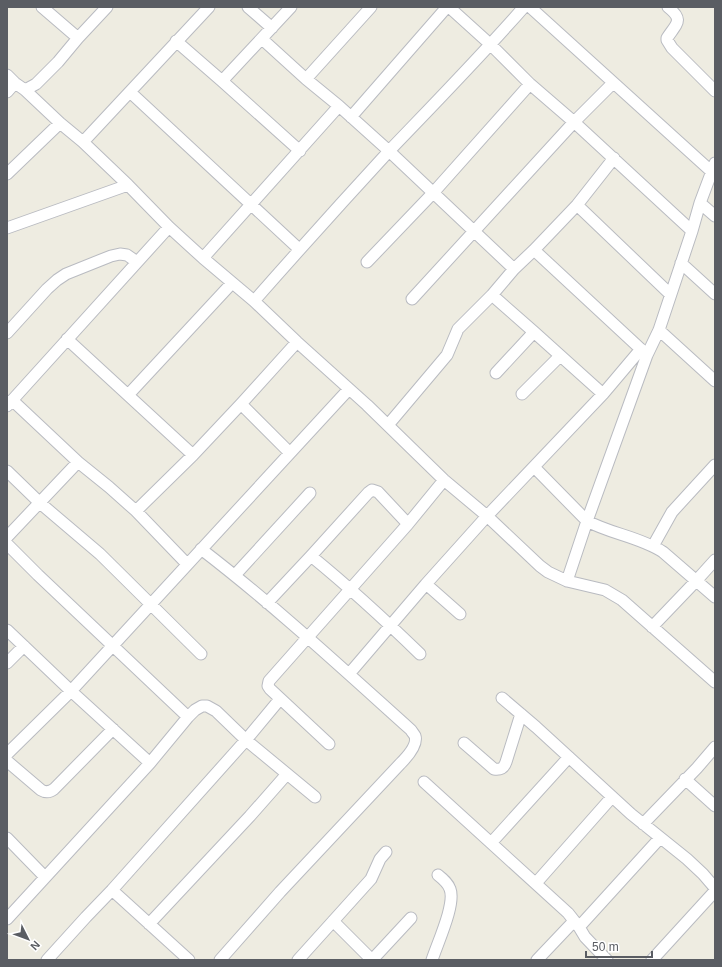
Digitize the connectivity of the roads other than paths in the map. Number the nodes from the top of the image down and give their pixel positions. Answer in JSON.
{"nodes":[{"id":1,"x":42,"y":7,"type":"edge"},
{"id":2,"x":107,"y":7,"type":"edge"},
{"id":3,"x":209,"y":7,"type":"edge"},
{"id":4,"x":248,"y":7,"type":"edge"},
{"id":5,"x":291,"y":7,"type":"edge"},
{"id":6,"x":371,"y":7,"type":"edge"},
{"id":7,"x":448,"y":7,"type":"edge"},
{"id":8,"x":524,"y":7,"type":"edge"},
{"id":9,"x":530,"y":7,"type":"edge"},
{"id":10,"x":668,"y":7,"type":"edge"},
{"id":11,"x":272,"y":28,"type":"junction"},
{"id":12,"x":78,"y":38,"type":"junction"},
{"id":13,"x":262,"y":38,"type":"junction"},
{"id":14,"x":176,"y":41,"type":"junction"},
{"id":15,"x":491,"y":45,"type":"junction"},
{"id":16,"x":7,"y":74,"type":"edge"},
{"id":17,"x":306,"y":79,"type":"junction"},
{"id":18,"x":222,"y":81,"type":"junction"},
{"id":19,"x":15,"y":83,"type":"junction"},
{"id":20,"x":613,"y":83,"type":"junction"},
{"id":21,"x":530,"y":84,"type":"junction"},
{"id":22,"x":25,"y":90,"type":"junction"},
{"id":23,"x":715,"y":91,"type":"edge"},
{"id":24,"x":7,"y":92,"type":"edge"},
{"id":25,"x":130,"y":92,"type":"junction"},
{"id":26,"x":339,"y":106,"type":"junction"},
{"id":27,"x":351,"y":117,"type":"junction"},
{"id":28,"x":574,"y":122,"type":"junction"},
{"id":29,"x":60,"y":123,"type":"junction"},
{"id":30,"x":83,"y":142,"type":"junction"},
{"id":31,"x":300,"y":151,"type":"junction"},
{"id":32,"x":389,"y":151,"type":"junction"},
{"id":33,"x":614,"y":158,"type":"junction"},
{"id":34,"x":713,"y":168,"type":"edge"},
{"id":35,"x":7,"y":174,"type":"edge"},
{"id":36,"x":128,"y":185,"type":"junction"},
{"id":37,"x":433,"y":192,"type":"junction"},
{"id":38,"x":700,"y":203,"type":"junction"},
{"id":39,"x":252,"y":204,"type":"junction"},
{"id":40,"x":577,"y":206,"type":"junction"},
{"id":41,"x":715,"y":216,"type":"edge"},
{"id":42,"x":169,"y":227,"type":"junction"},
{"id":43,"x":7,"y":228,"type":"edge"},
{"id":44,"x":473,"y":231,"type":"junction"},
{"id":45,"x":692,"y":231,"type":"junction"},
{"id":46,"x":300,"y":249,"type":"junction"},
{"id":47,"x":534,"y":250,"type":"junction"},
{"id":48,"x":203,"y":258,"type":"junction"},
{"id":49,"x":137,"y":262,"type":"junction"},
{"id":50,"x":367,"y":262,"type":"dead end"},
{"id":51,"x":681,"y":263,"type":"junction"},
{"id":52,"x":514,"y":269,"type":"junction"},
{"id":53,"x":232,"y":283,"type":"junction"},
{"id":54,"x":670,"y":294,"type":"junction"},
{"id":55,"x":715,"y":294,"type":"edge"},
{"id":56,"x":492,"y":295,"type":"junction"},
{"id":57,"x":412,"y":299,"type":"dead end"},
{"id":58,"x":254,"y":301,"type":"junction"},
{"id":59,"x":659,"y":330,"type":"junction"},
{"id":60,"x":534,"y":332,"type":"junction"},
{"id":61,"x":7,"y":333,"type":"edge"},
{"id":62,"x":67,"y":339,"type":"junction"},
{"id":63,"x":297,"y":342,"type":"junction"},
{"id":64,"x":644,"y":352,"type":"junction"},
{"id":65,"x":560,"y":356,"type":"junction"},
{"id":66,"x":496,"y":372,"type":"dead end"},
{"id":67,"x":715,"y":381,"type":"edge"},
{"id":68,"x":349,"y":389,"type":"junction"},
{"id":69,"x":522,"y":394,"type":"dead end"},
{"id":70,"x":602,"y":394,"type":"junction"},
{"id":71,"x":128,"y":395,"type":"junction"},
{"id":72,"x":9,"y":403,"type":"edge"},
{"id":73,"x":241,"y":404,"type":"junction"},
{"id":74,"x":388,"y":425,"type":"junction"},
{"id":75,"x":290,"y":453,"type":"junction"},
{"id":76,"x":193,"y":455,"type":"junction"},
{"id":77,"x":78,"y":462,"type":"junction"},
{"id":78,"x":715,"y":465,"type":"edge"},
{"id":79,"x":534,"y":466,"type":"junction"},
{"id":80,"x":7,"y":472,"type":"edge"},
{"id":81,"x":444,"y":480,"type":"junction"},
{"id":82,"x":310,"y":493,"type":"dead end"},
{"id":83,"x":40,"y":502,"type":"junction"},
{"id":84,"x":136,"y":511,"type":"junction"},
{"id":85,"x":487,"y":516,"type":"junction"},
{"id":86,"x":587,"y":521,"type":"junction"},
{"id":87,"x":408,"y":524,"type":"junction"},
{"id":88,"x":7,"y":538,"type":"edge"},
{"id":89,"x":7,"y":544,"type":"edge"},
{"id":90,"x":653,"y":546,"type":"junction"},
{"id":91,"x":200,"y":549,"type":"junction"},
{"id":92,"x":311,"y":556,"type":"junction"},
{"id":93,"x":715,"y":560,"type":"edge"},
{"id":94,"x":187,"y":564,"type":"junction"},
{"id":95,"x":235,"y":575,"type":"junction"},
{"id":96,"x":567,"y":581,"type":"junction"},
{"id":97,"x":696,"y":581,"type":"junction"},
{"id":98,"x":426,"y":584,"type":"junction"},
{"id":99,"x":350,"y":588,"type":"junction"},
{"id":100,"x":715,"y":597,"type":"edge"},
{"id":101,"x":267,"y":603,"type":"junction"},
{"id":102,"x":150,"y":605,"type":"junction"},
{"id":103,"x":460,"y":614,"type":"dead end"},
{"id":104,"x":391,"y":625,"type":"junction"},
{"id":105,"x":652,"y":627,"type":"junction"},
{"id":106,"x":7,"y":630,"type":"edge"},
{"id":107,"x":308,"y":637,"type":"junction"},
{"id":108,"x":24,"y":646,"type":"junction"},
{"id":109,"x":113,"y":646,"type":"junction"},
{"id":110,"x":201,"y":654,"type":"dead end"},
{"id":111,"x":420,"y":654,"type":"dead end"},
{"id":112,"x":7,"y":663,"type":"edge"},
{"id":113,"x":349,"y":674,"type":"junction"},
{"id":114,"x":715,"y":682,"type":"edge"},
{"id":115,"x":71,"y":691,"type":"junction"},
{"id":116,"x":502,"y":698,"type":"dead end"},
{"id":117,"x":280,"y":699,"type":"junction"},
{"id":118,"x":521,"y":714,"type":"junction"},
{"id":119,"x":188,"y":717,"type":"junction"},
{"id":120,"x":113,"y":729,"type":"junction"},
{"id":121,"x":246,"y":740,"type":"junction"},
{"id":122,"x":464,"y":743,"type":"dead end"},
{"id":123,"x":329,"y":744,"type":"dead end"},
{"id":124,"x":715,"y":747,"type":"edge"},
{"id":125,"x":7,"y":754,"type":"edge"},
{"id":126,"x":569,"y":757,"type":"junction"},
{"id":127,"x":7,"y":761,"type":"edge"},
{"id":128,"x":150,"y":763,"type":"junction"},
{"id":129,"x":287,"y":774,"type":"junction"},
{"id":130,"x":686,"y":779,"type":"junction"},
{"id":131,"x":424,"y":782,"type":"dead end"},
{"id":132,"x":315,"y":797,"type":"dead end"},
{"id":133,"x":612,"y":797,"type":"junction"},
{"id":134,"x":715,"y":806,"type":"edge"},
{"id":135,"x":643,"y":824,"type":"junction"},
{"id":136,"x":7,"y":838,"type":"edge"},
{"id":137,"x":660,"y":838,"type":"junction"},
{"id":138,"x":491,"y":843,"type":"junction"},
{"id":139,"x":386,"y":852,"type":"dead end"},
{"id":140,"x":438,"y":875,"type":"dead end"},
{"id":141,"x":45,"y":878,"type":"junction"},
{"id":142,"x":536,"y":883,"type":"junction"},
{"id":143,"x":715,"y":888,"type":"edge"},
{"id":144,"x":112,"y":890,"type":"junction"},
{"id":145,"x":715,"y":891,"type":"edge"},
{"id":146,"x":411,"y":918,"type":"dead end"},
{"id":147,"x":7,"y":920,"type":"edge"},
{"id":148,"x":333,"y":921,"type":"junction"},
{"id":149,"x":149,"y":924,"type":"junction"},
{"id":150,"x":577,"y":924,"type":"junction"},
{"id":151,"x":47,"y":960,"type":"edge"},
{"id":152,"x":189,"y":960,"type":"edge"},
{"id":153,"x":220,"y":960,"type":"edge"},
{"id":154,"x":298,"y":960,"type":"edge"},
{"id":155,"x":372,"y":960,"type":"edge"},
{"id":156,"x":432,"y":960,"type":"edge"},
{"id":157,"x":537,"y":960,"type":"edge"},
{"id":158,"x":607,"y":960,"type":"edge"},
{"id":159,"x":652,"y":960,"type":"edge"}],
"edges":[{"from":1,"to":12,"type":"street"},
{"from":2,"to":12,"type":"street"},
{"from":3,"to":14,"type":"street"},
{"from":4,"to":11,"type":"street"},
{"from":5,"to":11,"type":"street"},
{"from":6,"to":17,"type":"street"},
{"from":7,"to":15,"type":"street"},
{"from":7,"to":27,"type":"street"},
{"from":8,"to":15,"type":"street"},
{"from":9,"to":20,"type":"street"},
{"from":10,"to":23,"type":"street"},
{"from":11,"to":13,"type":"street"},
{"from":12,"to":22,"type":"street"},
{"from":13,"to":17,"type":"street"},
{"from":13,"to":18,"type":"street"},
{"from":14,"to":18,"type":"street"},
{"from":14,"to":25,"type":"street"},
{"from":15,"to":21,"type":"street"},
{"from":15,"to":32,"type":"street"},
{"from":16,"to":19,"type":"street"},
{"from":17,"to":26,"type":"street"},
{"from":18,"to":31,"type":"street"},
{"from":19,"to":22,"type":"street"},
{"from":19,"to":24,"type":"street"},
{"from":20,"to":28,"type":"street"},
{"from":20,"to":34,"type":"street"},
{"from":21,"to":28,"type":"street"},
{"from":21,"to":37,"type":"street"},
{"from":22,"to":29,"type":"street"},
{"from":25,"to":30,"type":"street"},
{"from":25,"to":39,"type":"street"},
{"from":26,"to":27,"type":"street"},
{"from":26,"to":31,"type":"street"},
{"from":27,"to":32,"type":"street"},
{"from":28,"to":33,"type":"street"},
{"from":28,"to":44,"type":"street"},
{"from":29,"to":30,"type":"street"},
{"from":29,"to":35,"type":"street"},
{"from":30,"to":36,"type":"street"},
{"from":31,"to":39,"type":"street"},
{"from":32,"to":37,"type":"street"},
{"from":32,"to":46,"type":"street"},
{"from":33,"to":40,"type":"street"},
{"from":33,"to":45,"type":"street"},
{"from":34,"to":38,"type":"street"},
{"from":36,"to":42,"type":"street"},
{"from":36,"to":43,"type":"street"},
{"from":37,"to":44,"type":"street"},
{"from":37,"to":50,"type":"street"},
{"from":38,"to":41,"type":"street"},
{"from":38,"to":45,"type":"street"},
{"from":39,"to":46,"type":"street"},
{"from":39,"to":48,"type":"street"},
{"from":40,"to":47,"type":"street"},
{"from":40,"to":54,"type":"street"},
{"from":42,"to":48,"type":"street"},
{"from":42,"to":49,"type":"street"},
{"from":44,"to":52,"type":"street"},
{"from":44,"to":57,"type":"street"},
{"from":45,"to":51,"type":"street"},
{"from":46,"to":58,"type":"street"},
{"from":47,"to":52,"type":"street"},
{"from":47,"to":64,"type":"street"},
{"from":48,"to":53,"type":"street"},
{"from":49,"to":61,"type":"street"},
{"from":49,"to":62,"type":"street"},
{"from":51,"to":54,"type":"street"},
{"from":51,"to":55,"type":"street"},
{"from":52,"to":56,"type":"street"},
{"from":53,"to":58,"type":"street"},
{"from":53,"to":71,"type":"street"},
{"from":54,"to":59,"type":"street"},
{"from":56,"to":60,"type":"street"},
{"from":56,"to":74,"type":"street"},
{"from":58,"to":63,"type":"street"},
{"from":59,"to":64,"type":"street"},
{"from":59,"to":67,"type":"street"},
{"from":60,"to":65,"type":"street"},
{"from":60,"to":66,"type":"street"},
{"from":62,"to":71,"type":"street"},
{"from":62,"to":72,"type":"street"},
{"from":63,"to":68,"type":"street"},
{"from":63,"to":73,"type":"street"},
{"from":64,"to":70,"type":"street"},
{"from":64,"to":86,"type":"street"},
{"from":65,"to":69,"type":"street"},
{"from":65,"to":70,"type":"street"},
{"from":68,"to":74,"type":"street"},
{"from":68,"to":75,"type":"street"},
{"from":70,"to":79,"type":"street"},
{"from":71,"to":76,"type":"street"},
{"from":72,"to":77,"type":"street"},
{"from":73,"to":75,"type":"street"},
{"from":73,"to":76,"type":"street"},
{"from":74,"to":81,"type":"street"},
{"from":75,"to":91,"type":"street"},
{"from":76,"to":84,"type":"street"},
{"from":77,"to":83,"type":"street"},
{"from":77,"to":84,"type":"street"},
{"from":78,"to":90,"type":"street"},
{"from":79,"to":85,"type":"street"},
{"from":79,"to":86,"type":"street"},
{"from":80,"to":83,"type":"street"},
{"from":81,"to":85,"type":"street"},
{"from":81,"to":87,"type":"street"},
{"from":82,"to":95,"type":"street"},
{"from":83,"to":88,"type":"street"},
{"from":83,"to":102,"type":"street"},
{"from":84,"to":94,"type":"street"},
{"from":85,"to":96,"type":"street"},
{"from":85,"to":98,"type":"street"},
{"from":86,"to":90,"type":"street"},
{"from":86,"to":96,"type":"street"},
{"from":87,"to":92,"type":"street"},
{"from":87,"to":99,"type":"street"},
{"from":89,"to":109,"type":"street"},
{"from":90,"to":97,"type":"street"},
{"from":91,"to":94,"type":"street"},
{"from":91,"to":95,"type":"street"},
{"from":92,"to":99,"type":"street"},
{"from":92,"to":101,"type":"street"},
{"from":93,"to":97,"type":"street"},
{"from":94,"to":102,"type":"street"},
{"from":95,"to":101,"type":"street"},
{"from":96,"to":105,"type":"street"},
{"from":97,"to":100,"type":"street"},
{"from":97,"to":105,"type":"street"},
{"from":98,"to":103,"type":"street"},
{"from":98,"to":104,"type":"street"},
{"from":99,"to":104,"type":"street"},
{"from":99,"to":107,"type":"street"},
{"from":101,"to":107,"type":"street"},
{"from":102,"to":109,"type":"street"},
{"from":102,"to":110,"type":"street"},
{"from":104,"to":111,"type":"street"},
{"from":104,"to":113,"type":"street"},
{"from":105,"to":114,"type":"street"},
{"from":106,"to":108,"type":"street"},
{"from":107,"to":113,"type":"street"},
{"from":107,"to":117,"type":"street"},
{"from":108,"to":112,"type":"street"},
{"from":108,"to":115,"type":"street"},
{"from":109,"to":115,"type":"street"},
{"from":109,"to":119,"type":"street"},
{"from":113,"to":153,"type":"street"},
{"from":115,"to":120,"type":"street"},
{"from":115,"to":125,"type":"street"},
{"from":116,"to":118,"type":"street"},
{"from":117,"to":121,"type":"street"},
{"from":117,"to":123,"type":"street"},
{"from":118,"to":122,"type":"street"},
{"from":118,"to":126,"type":"street"},
{"from":119,"to":121,"type":"street"},
{"from":119,"to":128,"type":"street"},
{"from":120,"to":127,"type":"street"},
{"from":120,"to":128,"type":"street"},
{"from":121,"to":129,"type":"street"},
{"from":121,"to":144,"type":"street"},
{"from":124,"to":130,"type":"street"},
{"from":126,"to":133,"type":"street"},
{"from":126,"to":138,"type":"street"},
{"from":128,"to":141,"type":"street"},
{"from":129,"to":132,"type":"street"},
{"from":129,"to":149,"type":"street"},
{"from":130,"to":134,"type":"street"},
{"from":130,"to":135,"type":"street"},
{"from":131,"to":138,"type":"street"},
{"from":133,"to":135,"type":"street"},
{"from":133,"to":142,"type":"street"},
{"from":135,"to":137,"type":"street"},
{"from":136,"to":141,"type":"street"},
{"from":137,"to":143,"type":"street"},
{"from":137,"to":150,"type":"street"},
{"from":138,"to":142,"type":"street"},
{"from":139,"to":148,"type":"street"},
{"from":140,"to":156,"type":"street"},
{"from":141,"to":147,"type":"street"},
{"from":142,"to":150,"type":"street"},
{"from":144,"to":149,"type":"street"},
{"from":144,"to":151,"type":"street"},
{"from":145,"to":159,"type":"street"},
{"from":146,"to":155,"type":"street"},
{"from":148,"to":154,"type":"street"},
{"from":148,"to":155,"type":"street"},
{"from":149,"to":152,"type":"street"},
{"from":150,"to":157,"type":"street"},
{"from":150,"to":158,"type":"street"}]}
